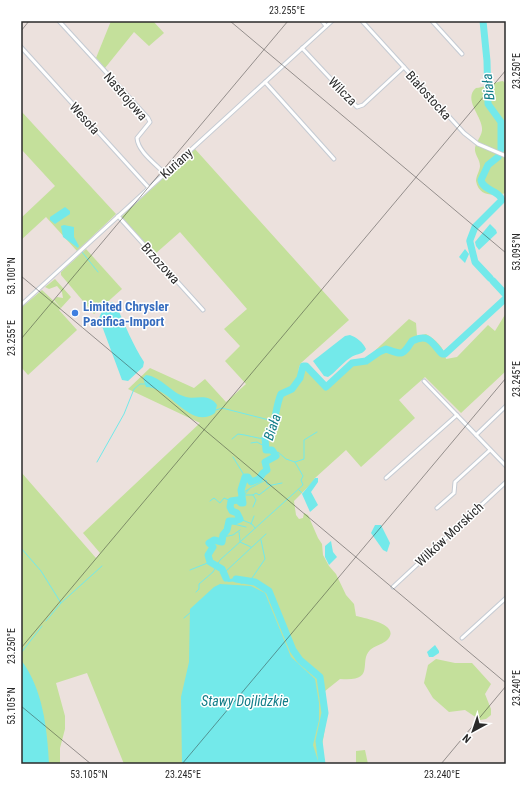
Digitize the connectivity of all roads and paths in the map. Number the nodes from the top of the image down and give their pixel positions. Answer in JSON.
{"nodes":[{"id":1,"x":59,"y":21,"type":"edge"},
{"id":2,"x":322,"y":21,"type":"edge"},
{"id":3,"x":332,"y":21,"type":"edge"},
{"id":4,"x":362,"y":21,"type":"edge"},
{"id":5,"x":432,"y":21,"type":"edge"},
{"id":6,"x":326,"y":26,"type":"junction"},
{"id":7,"x":21,"y":47,"type":"edge"},
{"id":8,"x":302,"y":48,"type":"junction"},
{"id":9,"x":462,"y":54,"type":"dead end"},
{"id":10,"x":404,"y":67,"type":"junction"},
{"id":11,"x":265,"y":82,"type":"junction"},
{"id":12,"x":506,"y":156,"type":"edge"},
{"id":13,"x":334,"y":159,"type":"dead end"},
{"id":14,"x":165,"y":174,"type":"junction"},
{"id":15,"x":149,"y":188,"type":"junction"},
{"id":16,"x":118,"y":216,"type":"junction"},
{"id":17,"x":21,"y":305,"type":"edge"},
{"id":18,"x":203,"y":310,"type":"dead end"},
{"id":19,"x":424,"y":381,"type":"dead end"},
{"id":20,"x":506,"y":406,"type":"edge"},
{"id":21,"x":457,"y":415,"type":"junction"},
{"id":22,"x":476,"y":435,"type":"junction"},
{"id":23,"x":490,"y":450,"type":"junction"},
{"id":24,"x":506,"y":466,"type":"edge"},
{"id":25,"x":386,"y":478,"type":"dead end"},
{"id":26,"x":506,"y":482,"type":"edge"},
{"id":27,"x":438,"y":508,"type":"dead end"},
{"id":28,"x":393,"y":587,"type":"dead end"},
{"id":29,"x":506,"y":598,"type":"edge"},
{"id":30,"x":462,"y":638,"type":"dead end"}],
"edges":[{"from":1,"to":14,"type":"street","name":"Nastrojowa"},
{"from":2,"to":6,"type":"street"},
{"from":3,"to":6,"type":"street","name":"Kuriany"},
{"from":4,"to":10,"type":"street","name":"Białostocka"},
{"from":5,"to":9,"type":"street"},
{"from":6,"to":8,"type":"street","name":"Kuriany"},
{"from":7,"to":15,"type":"street","name":"Wesoła"},
{"from":8,"to":10,"type":"street","name":"Wilcza"},
{"from":8,"to":11,"type":"street","name":"Kuriany"},
{"from":10,"to":12,"type":"street","name":"Białostocka"},
{"from":11,"to":13,"type":"street"},
{"from":11,"to":14,"type":"street","name":"Kuriany"},
{"from":14,"to":15,"type":"street","name":"Kuriany"},
{"from":15,"to":16,"type":"street","name":"Kuriany"},
{"from":16,"to":17,"type":"street","name":"Kuriany"},
{"from":16,"to":18,"type":"street","name":"Brzozowa"},
{"from":19,"to":21,"type":"street"},
{"from":20,"to":22,"type":"street"},
{"from":21,"to":22,"type":"street"},
{"from":21,"to":25,"type":"street"},
{"from":22,"to":23,"type":"street"},
{"from":23,"to":24,"type":"street"},
{"from":23,"to":27,"type":"street"},
{"from":26,"to":28,"type":"street","name":"Wilków Morskich"},
{"from":29,"to":30,"type":"street"}]}
